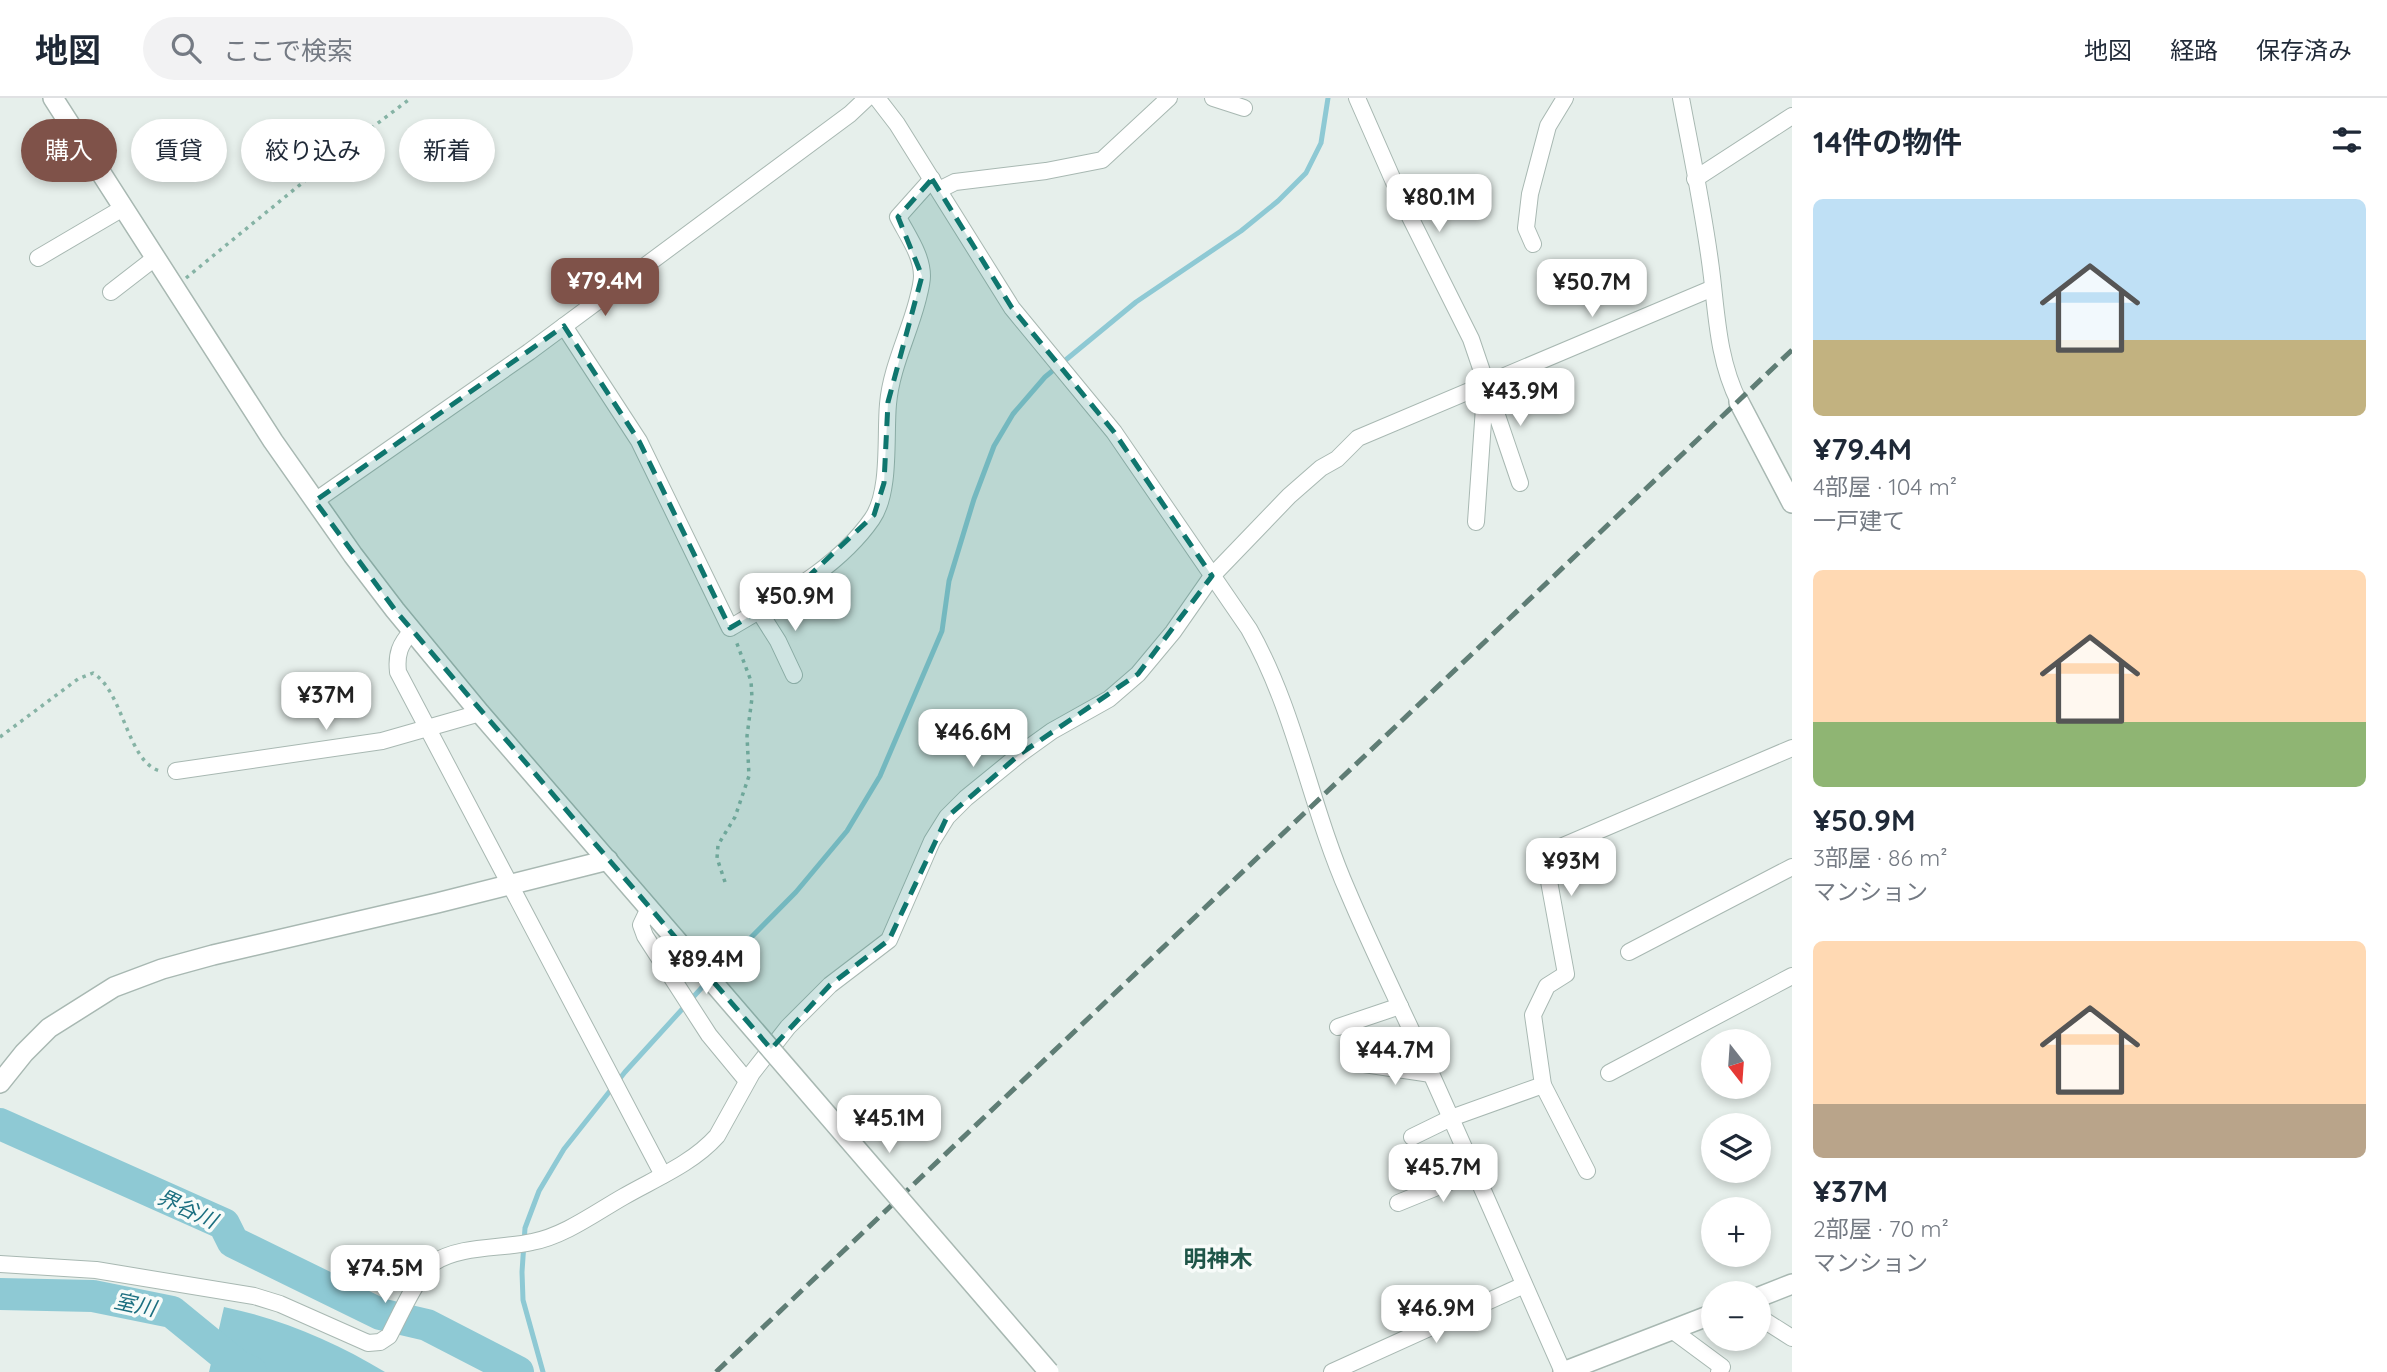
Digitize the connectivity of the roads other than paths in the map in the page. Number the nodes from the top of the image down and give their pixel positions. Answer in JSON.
{"nodes":[{"id":1,"x":53,"y":98,"type":"edge"},
{"id":2,"x":867,"y":98,"type":"edge"},
{"id":3,"x":877,"y":98,"type":"edge"},
{"id":4,"x":1169,"y":98,"type":"edge"},
{"id":5,"x":1213,"y":98,"type":"edge"},
{"id":6,"x":1357,"y":98,"type":"edge"},
{"id":7,"x":1565,"y":98,"type":"edge"},
{"id":8,"x":1681,"y":98,"type":"edge"},
{"id":9,"x":1244,"y":108,"type":"dead end"},
{"id":10,"x":1792,"y":116,"type":"edge"},
{"id":11,"x":1695,"y":179,"type":"junction"},
{"id":12,"x":935,"y":185,"type":"junction"},
{"id":13,"x":123,"y":208,"type":"junction"},
{"id":14,"x":1533,"y":244,"type":"dead end"},
{"id":15,"x":38,"y":258,"type":"dead end"},
{"id":16,"x":155,"y":258,"type":"junction"},
{"id":17,"x":1713,"y":288,"type":"junction"},
{"id":18,"x":111,"y":292,"type":"dead end"},
{"id":19,"x":564,"y":326,"type":"junction"},
{"id":20,"x":1486,"y":384,"type":"junction"},
{"id":21,"x":1740,"y":402,"type":"joint"},
{"id":22,"x":1520,"y":483,"type":"dead end"},
{"id":23,"x":1790,"y":495,"type":"edge"},
{"id":24,"x":315,"y":501,"type":"junction"},
{"id":25,"x":1476,"y":522,"type":"dead end"},
{"id":26,"x":1212,"y":576,"type":"junction"},
{"id":27,"x":759,"y":611,"type":"junction"},
{"id":28,"x":412,"y":631,"type":"junction"},
{"id":29,"x":794,"y":675,"type":"dead end"},
{"id":30,"x":480,"y":713,"type":"junction"},
{"id":31,"x":427,"y":728,"type":"junction"},
{"id":32,"x":1792,"y":748,"type":"edge"},
{"id":33,"x":176,"y":771,"type":"road end"},
{"id":34,"x":608,"y":860,"type":"junction"},
{"id":35,"x":1792,"y":867,"type":"edge"},
{"id":36,"x":511,"y":884,"type":"junction"},
{"id":37,"x":649,"y":908,"type":"junction"},
{"id":38,"x":1629,"y":952,"type":"dead end"},
{"id":39,"x":1792,"y":976,"type":"edge"},
{"id":40,"x":1400,"y":1006,"type":"junction"},
{"id":41,"x":1338,"y":1027,"type":"dead end"},
{"id":42,"x":1364,"y":1064,"type":"dead end"},
{"id":43,"x":1609,"y":1073,"type":"dead end"},
{"id":44,"x":1431,"y":1074,"type":"junction"},
{"id":45,"x":747,"y":1081,"type":"junction"},
{"id":46,"x":0,"y":1083,"type":"edge"},
{"id":47,"x":1543,"y":1085,"type":"junction"},
{"id":48,"x":1451,"y":1118,"type":"junction"},
{"id":49,"x":1412,"y":1137,"type":"dead end"},
{"id":50,"x":1587,"y":1171,"type":"dead end"},
{"id":51,"x":1474,"y":1172,"type":"junction"},
{"id":52,"x":663,"y":1175,"type":"junction"},
{"id":53,"x":1398,"y":1203,"type":"dead end"},
{"id":54,"x":0,"y":1264,"type":"edge"},
{"id":55,"x":1792,"y":1284,"type":"edge"},
{"id":56,"x":1524,"y":1285,"type":"junction"},
{"id":57,"x":1771,"y":1292,"type":"edge"},
{"id":58,"x":1701,"y":1319,"type":"edge"},
{"id":59,"x":1771,"y":1325,"type":"edge"},
{"id":60,"x":1672,"y":1330,"type":"junction"},
{"id":61,"x":1792,"y":1338,"type":"edge"},
{"id":62,"x":1049,"y":1372,"type":"edge"},
{"id":63,"x":1332,"y":1372,"type":"edge"},
{"id":64,"x":1563,"y":1372,"type":"edge"},
{"id":65,"x":1718,"y":1372,"type":"edge"}],
"edges":[{"from":1,"to":13,"type":"street"},
{"from":2,"to":19,"type":"street"},
{"from":3,"to":12,"type":"street"},
{"from":4,"to":12,"type":"street"},
{"from":5,"to":9,"type":"street"},
{"from":6,"to":20,"type":"street"},
{"from":7,"to":14,"type":"street"},
{"from":8,"to":11,"type":"street"},
{"from":10,"to":11,"type":"street"},
{"from":11,"to":17,"type":"street"},
{"from":12,"to":26,"type":"street"},
{"from":12,"to":27,"type":"street"},
{"from":13,"to":15,"type":"street"},
{"from":13,"to":16,"type":"street"},
{"from":16,"to":18,"type":"street"},
{"from":16,"to":24,"type":"street"},
{"from":17,"to":20,"type":"street"},
{"from":17,"to":21,"type":"street"},
{"from":19,"to":24,"type":"street"},
{"from":19,"to":27,"type":"street"},
{"from":20,"to":22,"type":"street"},
{"from":20,"to":25,"type":"street"},
{"from":20,"to":26,"type":"street"},
{"from":21,"to":23,"type":"street"},
{"from":24,"to":28,"type":"street"},
{"from":26,"to":40,"type":"street"},
{"from":26,"to":45,"type":"street"},
{"from":27,"to":29,"type":"street"},
{"from":28,"to":30,"type":"street"},
{"from":28,"to":31,"type":"street"},
{"from":30,"to":31,"type":"street"},
{"from":30,"to":34,"type":"street"},
{"from":31,"to":33,"type":"street"},
{"from":31,"to":36,"type":"street"},
{"from":32,"to":47,"type":"street"},
{"from":34,"to":36,"type":"street"},
{"from":34,"to":37,"type":"street"},
{"from":35,"to":38,"type":"street"},
{"from":36,"to":46,"type":"street"},
{"from":36,"to":52,"type":"street"},
{"from":37,"to":45,"type":"street"},
{"from":37,"to":62,"type":"street","bridge":true},
{"from":39,"to":43,"type":"street"},
{"from":40,"to":41,"type":"street"},
{"from":40,"to":44,"type":"street"},
{"from":42,"to":44,"type":"street"},
{"from":44,"to":48,"type":"street"},
{"from":45,"to":52,"type":"street"},
{"from":47,"to":48,"type":"street"},
{"from":47,"to":50,"type":"street"},
{"from":48,"to":49,"type":"street"},
{"from":48,"to":51,"type":"street"},
{"from":51,"to":53,"type":"street"},
{"from":51,"to":56,"type":"street"},
{"from":52,"to":54,"type":"street"},
{"from":55,"to":57,"type":"street"},
{"from":56,"to":63,"type":"street"},
{"from":56,"to":64,"type":"street"},
{"from":58,"to":60,"type":"street"},
{"from":59,"to":61,"type":"street"},
{"from":60,"to":64,"type":"street"},
{"from":60,"to":65,"type":"street"}]}
